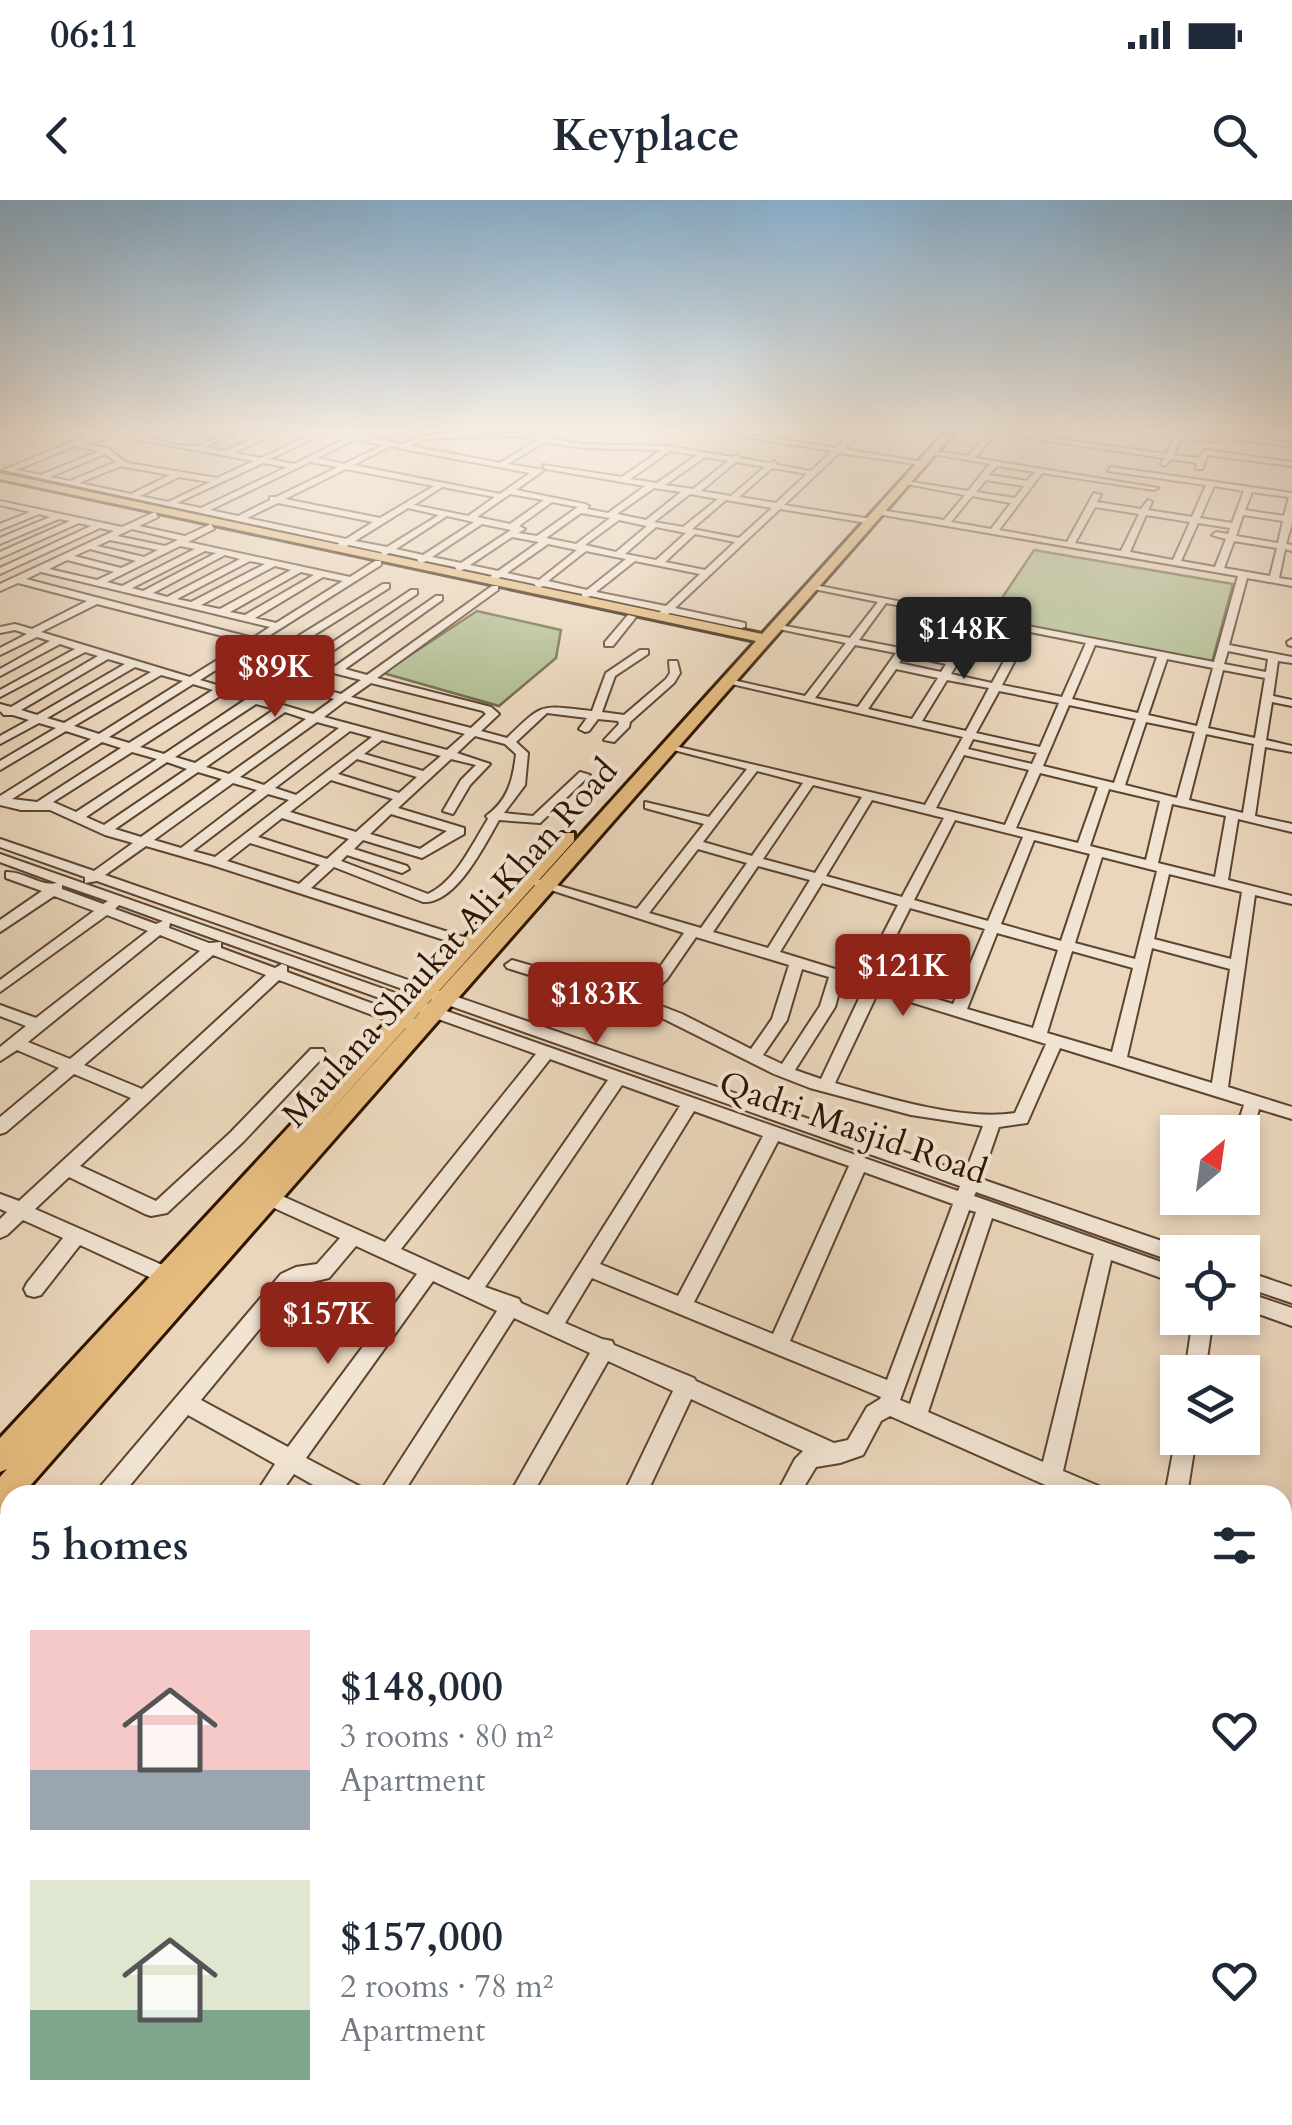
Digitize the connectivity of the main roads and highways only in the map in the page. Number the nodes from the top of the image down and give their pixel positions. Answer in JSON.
{"nodes":[{"id":1,"x":199,"y":523,"type":"edge"},
{"id":2,"x":237,"y":523,"type":"edge"},
{"id":3,"x":867,"y":523,"type":"edge"},
{"id":4,"x":868,"y":523,"type":"edge"},
{"id":5,"x":382,"y":557,"type":"junction"},
{"id":6,"x":495,"y":581,"type":"junction"},
{"id":7,"x":758,"y":636,"type":"junction"},
{"id":8,"x":536,"y":883,"type":"junction"},
{"id":9,"x":422,"y":1010,"type":"junction"},
{"id":10,"x":0,"y":1458,"type":"edge"},
{"id":11,"x":12,"y":1485,"type":"edge"}],
"edges":[{"from":1,"to":5,"type":"main road"},
{"from":2,"to":5,"type":"main road"},
{"from":3,"to":7,"type":"main road","name":"Maulana Shaukat Ali Khan Road"},
{"from":4,"to":7,"type":"main road","name":"Maulana Shaukat Ali Khan Road"},
{"from":5,"to":6,"type":"main road"},
{"from":5,"to":6,"type":"main road"},
{"from":6,"to":7,"type":"main road"},
{"from":6,"to":7,"type":"main road"},
{"from":7,"to":8,"type":"main road","name":"Maulana Shaukat Ali Khan Road"},
{"from":7,"to":8,"type":"main road","name":"Maulana Shaukat Ali Khan Road"},
{"from":8,"to":9,"type":"main road","name":"Maulana Shaukat Ali Khan Road"},
{"from":8,"to":9,"type":"main road","name":"Maulana Shaukat Ali Khan Road"},
{"from":9,"to":10,"type":"main road","name":"Maulana Shaukat Ali Khan Road"},
{"from":9,"to":11,"type":"main road","name":"Maulana Shaukat Ali Khan Road"}]}
